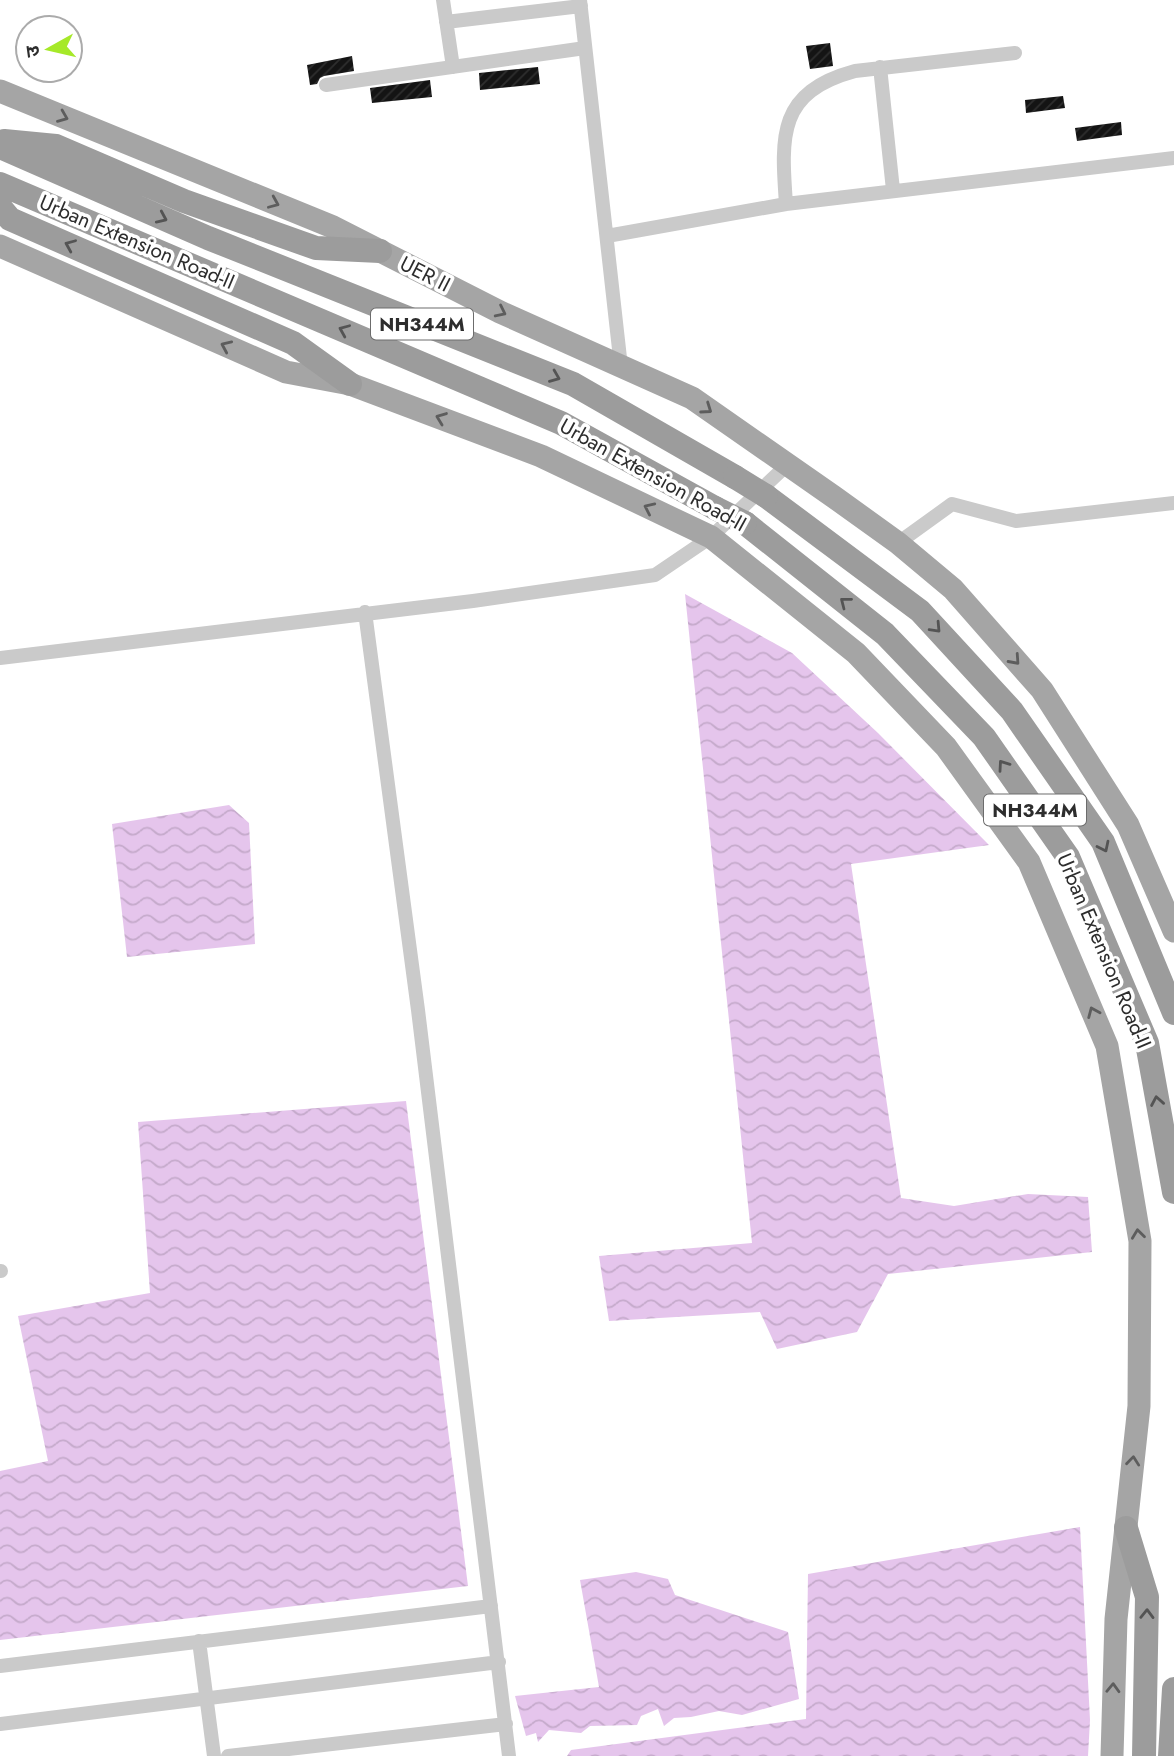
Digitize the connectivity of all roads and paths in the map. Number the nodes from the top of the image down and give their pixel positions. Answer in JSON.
{"nodes":[{"id":1,"x":443,"y":0,"type":"edge"},
{"id":2,"x":580,"y":3,"type":"edge"},
{"id":3,"x":446,"y":22,"type":"junction"},
{"id":4,"x":585,"y":48,"type":"junction"},
{"id":5,"x":1015,"y":53,"type":"dead end"},
{"id":6,"x":453,"y":67,"type":"junction"},
{"id":7,"x":880,"y":67,"type":"junction"},
{"id":8,"x":326,"y":85,"type":"dead end"},
{"id":9,"x":0,"y":91,"type":"edge"},
{"id":10,"x":0,"y":141,"type":"edge"},
{"id":11,"x":0,"y":147,"type":"edge"},
{"id":12,"x":1174,"y":158,"type":"edge"},
{"id":13,"x":0,"y":184,"type":"edge"},
{"id":14,"x":893,"y":190,"type":"junction"},
{"id":15,"x":786,"y":204,"type":"junction"},
{"id":16,"x":0,"y":207,"type":"edge"},
{"id":17,"x":607,"y":236,"type":"junction"},
{"id":18,"x":0,"y":246,"type":"edge"},
{"id":19,"x":380,"y":251,"type":"junction"},
{"id":20,"x":621,"y":367,"type":"junction"},
{"id":21,"x":350,"y":384,"type":"junction"},
{"id":22,"x":788,"y":465,"type":"junction"},
{"id":23,"x":763,"y":494,"type":"junction"},
{"id":24,"x":1174,"y":503,"type":"edge"},
{"id":25,"x":730,"y":516,"type":"junction"},
{"id":26,"x":711,"y":537,"type":"junction"},
{"id":27,"x":898,"y":543,"type":"junction"},
{"id":28,"x":365,"y":612,"type":"junction"},
{"id":29,"x":0,"y":658,"type":"edge"},
{"id":30,"x":1174,"y":932,"type":"edge"},
{"id":31,"x":1174,"y":1013,"type":"edge"},
{"id":32,"x":1174,"y":1192,"type":"edge"},
{"id":33,"x":1126,"y":1528,"type":"junction"},
{"id":34,"x":491,"y":1606,"type":"junction"},
{"id":35,"x":200,"y":1641,"type":"junction"},
{"id":36,"x":499,"y":1662,"type":"junction"},
{"id":37,"x":0,"y":1666,"type":"edge"},
{"id":38,"x":1174,"y":1689,"type":"edge"},
{"id":39,"x":206,"y":1697,"type":"junction"},
{"id":40,"x":0,"y":1724,"type":"edge"},
{"id":41,"x":506,"y":1724,"type":"junction"},
{"id":42,"x":214,"y":1756,"type":"edge"},
{"id":43,"x":228,"y":1756,"type":"edge"},
{"id":44,"x":509,"y":1756,"type":"edge"},
{"id":45,"x":1112,"y":1756,"type":"edge"},
{"id":46,"x":1144,"y":1756,"type":"edge"},
{"id":47,"x":1170,"y":1756,"type":"edge"}],
"edges":[{"from":1,"to":3,"type":"street"},
{"from":2,"to":3,"type":"street"},
{"from":2,"to":4,"type":"street"},
{"from":3,"to":6,"type":"street"},
{"from":4,"to":6,"type":"street"},
{"from":4,"to":17,"type":"street"},
{"from":5,"to":7,"type":"street"},
{"from":6,"to":8,"type":"street"},
{"from":7,"to":14,"type":"street"},
{"from":7,"to":15,"type":"street"},
{"from":9,"to":19,"type":"main road","name":"UER II","one_way":true},
{"from":10,"to":19,"type":"highway"},
{"from":11,"to":23,"type":"highway","name":"Urban Extension Road-II","number":"NH344M","one_way":true,"bridge":true},
{"from":12,"to":14,"type":"street"},
{"from":25,"to":13,"type":"highway","name":"Urban Extension Road-II","number":"NH344M","one_way":true},
{"from":14,"to":15,"type":"street"},
{"from":15,"to":17,"type":"street"},
{"from":21,"to":16,"type":"highway","one_way":true},
{"from":17,"to":20,"type":"street"},
{"from":21,"to":18,"type":"main road","one_way":true},
{"from":19,"to":20,"type":"main road","name":"UER II","one_way":true},
{"from":20,"to":22,"type":"main road","name":"UER II","one_way":true},
{"from":26,"to":21,"type":"main road","one_way":true},
{"from":22,"to":23,"type":"street"},
{"from":22,"to":27,"type":"main road","name":"UER II"},
{"from":23,"to":25,"type":"street"},
{"from":23,"to":31,"type":"highway","name":"Urban Extension Road-II","number":"NH344M","one_way":true},
{"from":24,"to":27,"type":"street"},
{"from":25,"to":26,"type":"street"},
{"from":32,"to":25,"type":"highway","name":"Urban Extension Road-II","number":"NH344M","one_way":true},
{"from":26,"to":28,"type":"street"},
{"from":33,"to":26,"type":"main road","one_way":true},
{"from":27,"to":30,"type":"main road","name":"UER II","one_way":true},
{"from":28,"to":29,"type":"street"},
{"from":28,"to":34,"type":"street"},
{"from":45,"to":33,"type":"main road","one_way":true},
{"from":46,"to":33,"type":"highway","one_way":true},
{"from":34,"to":35,"type":"street"},
{"from":34,"to":36,"type":"street"},
{"from":35,"to":37,"type":"street"},
{"from":35,"to":39,"type":"street"},
{"from":36,"to":39,"type":"street"},
{"from":36,"to":41,"type":"street"},
{"from":38,"to":47,"type":"highway"},
{"from":39,"to":40,"type":"street"},
{"from":39,"to":42,"type":"street"},
{"from":41,"to":43,"type":"street"},
{"from":41,"to":44,"type":"street"}]}
